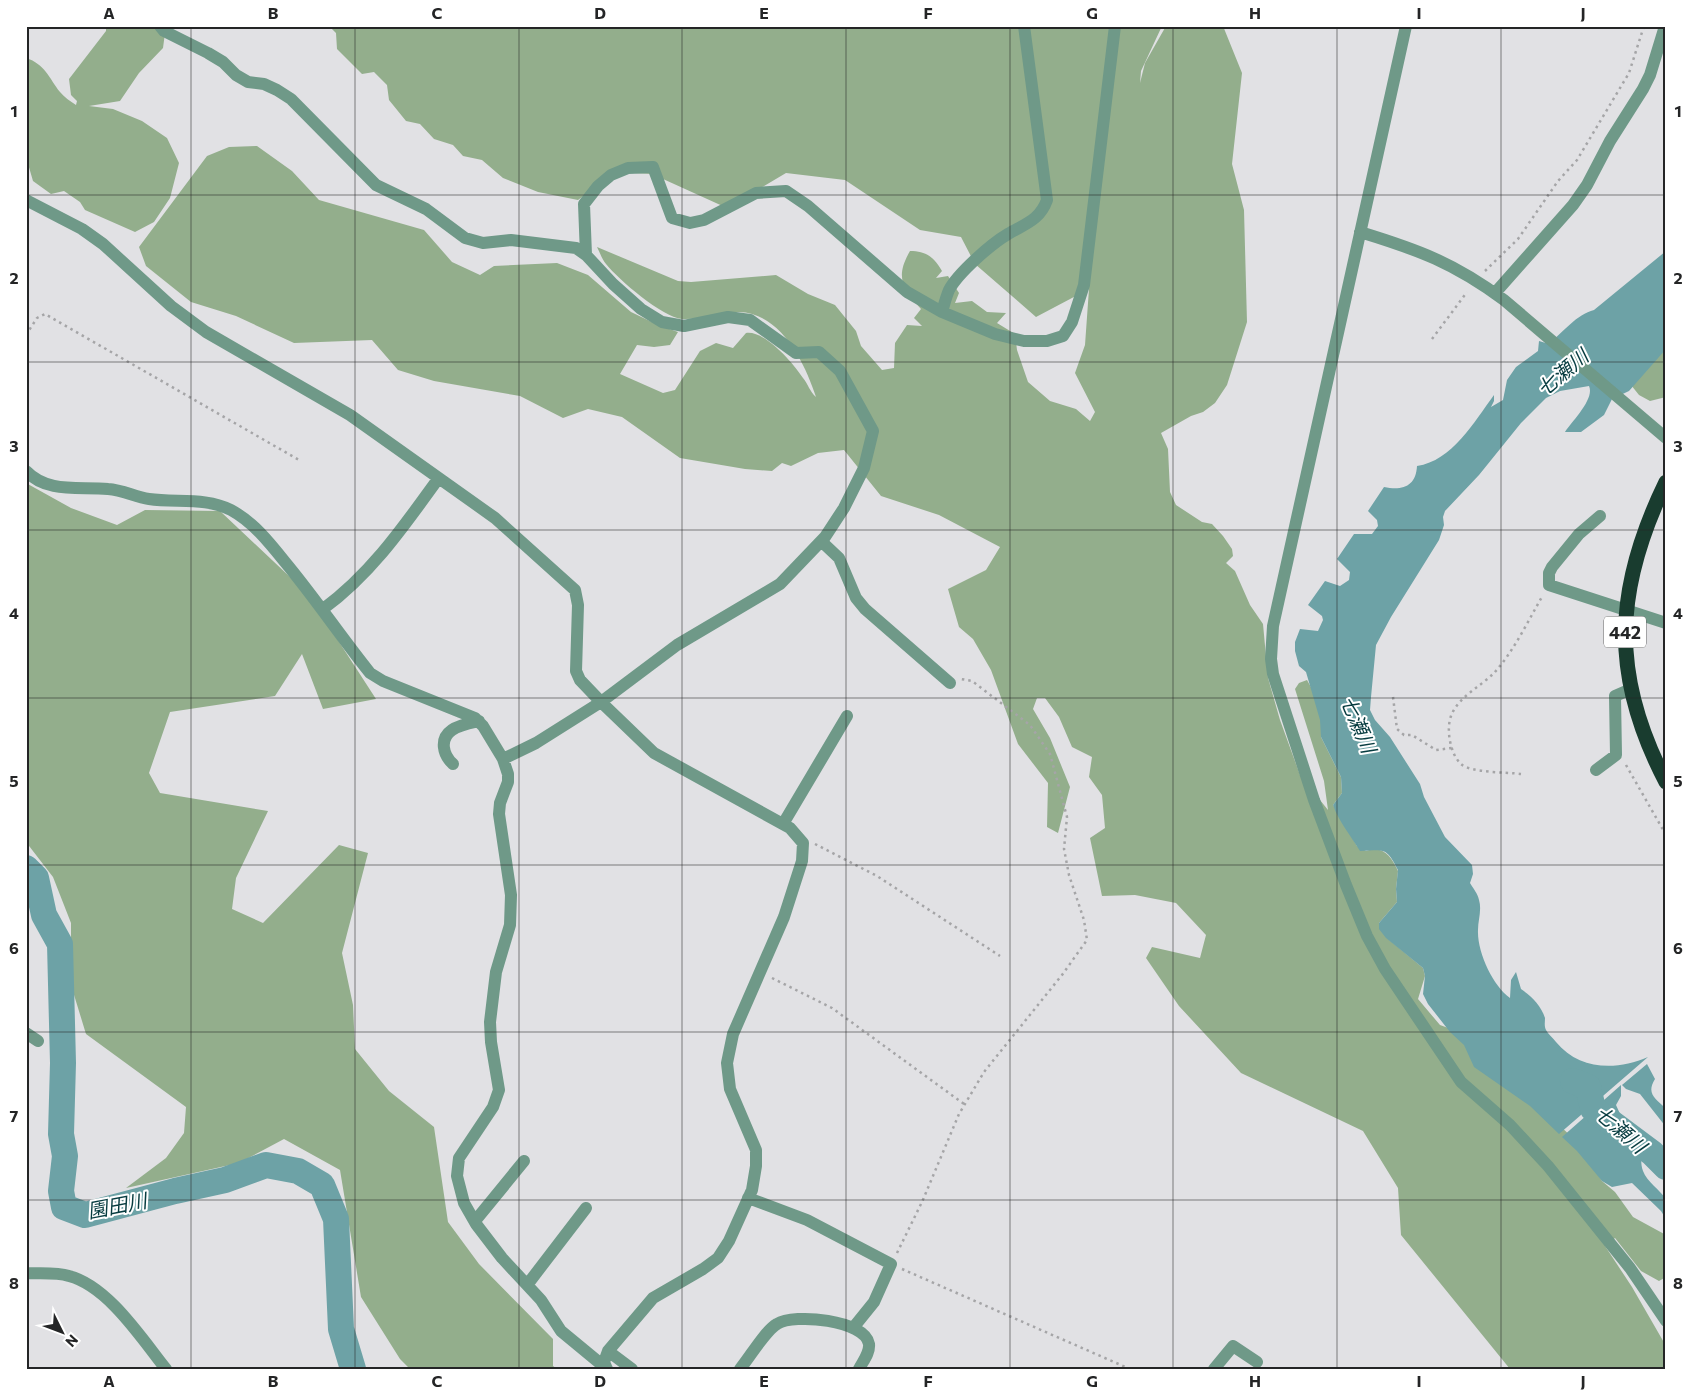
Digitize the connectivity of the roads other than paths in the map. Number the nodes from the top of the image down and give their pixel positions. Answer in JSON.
{"nodes":[{"id":1,"x":160,"y":26,"type":"edge"},
{"id":2,"x":1024,"y":26,"type":"edge"},
{"id":3,"x":1115,"y":26,"type":"edge"},
{"id":4,"x":1406,"y":26,"type":"edge"},
{"id":5,"x":1665,"y":26,"type":"edge"},
{"id":6,"x":26,"y":200,"type":"edge"},
{"id":7,"x":1360,"y":232,"type":"junction"},
{"id":8,"x":586,"y":255,"type":"junction"},
{"id":9,"x":1499,"y":296,"type":"junction"},
{"id":10,"x":942,"y":312,"type":"junction"},
{"id":11,"x":1666,"y":438,"type":"edge"},
{"id":12,"x":26,"y":471,"type":"edge"},
{"id":13,"x":438,"y":479,"type":"junction"},
{"id":14,"x":1666,"y":482,"type":"edge"},
{"id":15,"x":1600,"y":516,"type":"dead end"},
{"id":16,"x":821,"y":541,"type":"junction"},
{"id":17,"x":1625,"y":609,"type":"junction"},
{"id":18,"x":323,"y":610,"type":"junction"},
{"id":19,"x":1666,"y":623,"type":"edge"},
{"id":20,"x":950,"y":683,"type":"road end"},
{"id":21,"x":1631,"y":689,"type":"junction"},
{"id":22,"x":601,"y":702,"type":"junction"},
{"id":23,"x":847,"y":716,"type":"dead end"},
{"id":24,"x":478,"y":721,"type":"junction"},
{"id":25,"x":503,"y":759,"type":"junction"},
{"id":26,"x":453,"y":764,"type":"dead end"},
{"id":27,"x":1596,"y":770,"type":"dead end"},
{"id":28,"x":1666,"y":782,"type":"edge"},
{"id":29,"x":783,"y":824,"type":"junction"},
{"id":30,"x":26,"y":1033,"type":"edge"},
{"id":31,"x":38,"y":1041,"type":"dead end"},
{"id":32,"x":524,"y":1161,"type":"dead end"},
{"id":33,"x":748,"y":1198,"type":"junction"},
{"id":34,"x":586,"y":1208,"type":"dead end"},
{"id":35,"x":475,"y":1221,"type":"junction"},
{"id":36,"x":26,"y":1273,"type":"edge"},
{"id":37,"x":527,"y":1285,"type":"junction"},
{"id":38,"x":1666,"y":1322,"type":"edge"},
{"id":39,"x":853,"y":1328,"type":"junction"},
{"id":40,"x":608,"y":1351,"type":"junction"},
{"id":41,"x":1257,"y":1362,"type":"dead end"},
{"id":42,"x":166,"y":1369,"type":"edge"},
{"id":43,"x":607,"y":1369,"type":"edge"},
{"id":44,"x":632,"y":1369,"type":"edge"},
{"id":45,"x":740,"y":1369,"type":"edge"},
{"id":46,"x":859,"y":1369,"type":"edge"},
{"id":47,"x":1214,"y":1369,"type":"edge"}],
"edges":[{"from":1,"to":8,"type":"street"},
{"from":2,"to":10,"type":"street"},
{"from":3,"to":10,"type":"street"},
{"from":4,"to":7,"type":"street"},
{"from":5,"to":9,"type":"street"},
{"from":6,"to":13,"type":"street"},
{"from":7,"to":9,"type":"street"},
{"from":7,"to":38,"type":"street"},
{"from":8,"to":10,"type":"street"},
{"from":8,"to":16,"type":"street"},
{"from":9,"to":11,"type":"street"},
{"from":12,"to":18,"type":"street"},
{"from":13,"to":18,"type":"street"},
{"from":13,"to":22,"type":"street"},
{"from":14,"to":17,"type":"highway","number":"442"},
{"from":15,"to":17,"type":"street"},
{"from":16,"to":20,"type":"street"},
{"from":16,"to":22,"type":"street"},
{"from":17,"to":19,"type":"street"},
{"from":17,"to":21,"type":"highway","number":"442"},
{"from":18,"to":24,"type":"street"},
{"from":21,"to":27,"type":"street"},
{"from":21,"to":28,"type":"highway","number":"442"},
{"from":22,"to":25,"type":"street"},
{"from":22,"to":29,"type":"street"},
{"from":23,"to":29,"type":"street"},
{"from":24,"to":25,"type":"street"},
{"from":24,"to":26,"type":"street"},
{"from":25,"to":35,"type":"street"},
{"from":29,"to":33,"type":"street"},
{"from":30,"to":31,"type":"street"},
{"from":32,"to":35,"type":"street"},
{"from":33,"to":39,"type":"street"},
{"from":33,"to":40,"type":"street"},
{"from":34,"to":37,"type":"street"},
{"from":35,"to":37,"type":"street"},
{"from":36,"to":42,"type":"street"},
{"from":37,"to":43,"type":"street"},
{"from":39,"to":45,"type":"street"},
{"from":39,"to":46,"type":"street"},
{"from":40,"to":43,"type":"street"},
{"from":40,"to":44,"type":"street"},
{"from":41,"to":47,"type":"street"}]}
